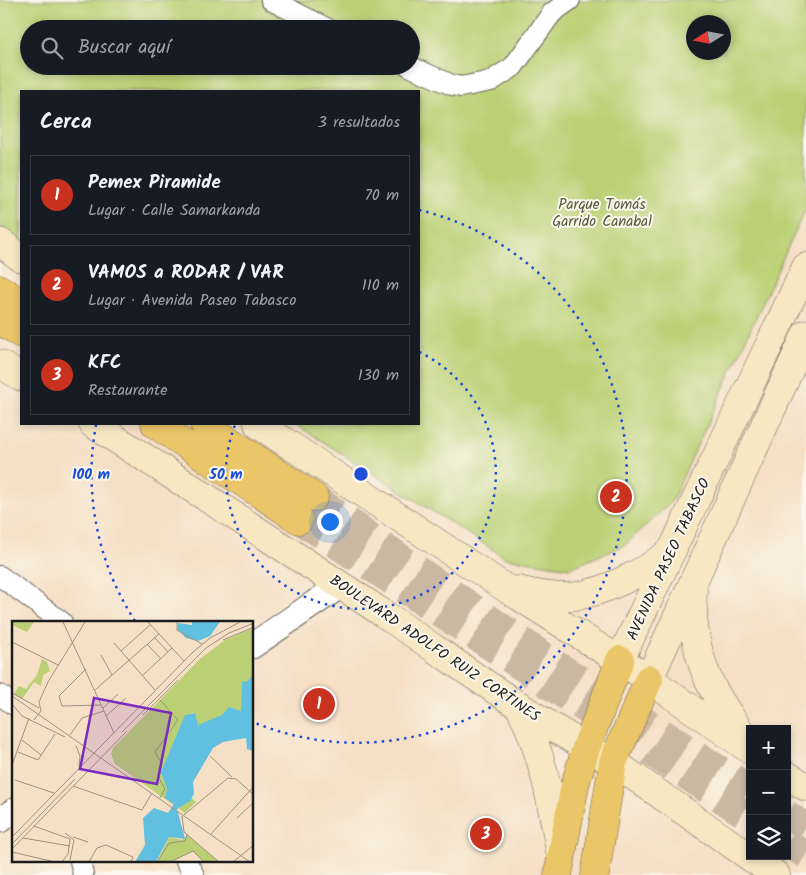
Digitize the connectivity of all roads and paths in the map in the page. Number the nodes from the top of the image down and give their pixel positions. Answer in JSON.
{"nodes":[{"id":1,"x":271,"y":0,"type":"edge"},
{"id":2,"x":570,"y":0,"type":"edge"},
{"id":3,"x":310,"y":20,"type":"edge"},
{"id":4,"x":420,"y":71,"type":"edge"},
{"id":5,"x":0,"y":242,"type":"edge"},
{"id":6,"x":20,"y":257,"type":"edge"},
{"id":7,"x":806,"y":267,"type":"edge"},
{"id":8,"x":0,"y":288,"type":"edge"},
{"id":9,"x":20,"y":302,"type":"edge"},
{"id":10,"x":806,"y":334,"type":"edge"},
{"id":11,"x":0,"y":364,"type":"edge"},
{"id":12,"x":20,"y":377,"type":"edge"},
{"id":13,"x":95,"y":425,"type":"edge"},
{"id":14,"x":156,"y":425,"type":"edge"},
{"id":15,"x":206,"y":425,"type":"edge"},
{"id":16,"x":260,"y":425,"type":"edge"},
{"id":17,"x":314,"y":496,"type":"tunnel mouth"},
{"id":18,"x":299,"y":520,"type":"tunnel mouth"},
{"id":19,"x":674,"y":548,"type":"junction"},
{"id":20,"x":0,"y":576,"type":"edge"},
{"id":21,"x":693,"y":581,"type":"junction"},
{"id":22,"x":341,"y":585,"type":"junction"},
{"id":23,"x":504,"y":587,"type":"junction"},
{"id":24,"x":61,"y":621,"type":"edge"},
{"id":25,"x":254,"y":645,"type":"edge"},
{"id":26,"x":620,"y":660,"type":"junction"},
{"id":27,"x":649,"y":679,"type":"junction"},
{"id":28,"x":0,"y":695,"type":"edge"},
{"id":29,"x":12,"y":704,"type":"edge"},
{"id":30,"x":520,"y":705,"type":"junction"},
{"id":31,"x":746,"y":742,"type":"edge"},
{"id":32,"x":746,"y":745,"type":"edge"},
{"id":33,"x":586,"y":748,"type":"junction"},
{"id":34,"x":613,"y":762,"type":"junction"},
{"id":35,"x":791,"y":777,"type":"edge"},
{"id":36,"x":806,"y":787,"type":"edge"},
{"id":37,"x":12,"y":812,"type":"edge"},
{"id":38,"x":0,"y":820,"type":"edge"},
{"id":39,"x":80,"y":862,"type":"edge"},
{"id":40,"x":187,"y":862,"type":"edge"},
{"id":41,"x":555,"y":870,"type":"edge"},
{"id":42,"x":83,"y":875,"type":"edge"},
{"id":43,"x":194,"y":875,"type":"edge"},
{"id":44,"x":596,"y":875,"type":"edge"},
{"id":45,"x":776,"y":875,"type":"edge"}],
"edges":[{"from":1,"to":3,"type":"street"},
{"from":2,"to":4,"type":"street"},
{"from":5,"to":6,"type":"main road"},
{"from":7,"to":19,"type":"main road","name":"AVENIDA PASEO TABASCO"},
{"from":8,"to":9,"type":"main road"},
{"from":10,"to":21,"type":"main road","name":"AVENIDA PASEO TABASCO"},
{"from":11,"to":12,"type":"main road"},
{"from":13,"to":22,"type":"main road","name":"BOULEVARD ADOLFO RUIZ CORTINES"},
{"from":14,"to":18,"type":"main road"},
{"from":15,"to":17,"type":"main road"},
{"from":16,"to":23,"type":"main road"},
{"from":19,"to":23,"type":"main road"},
{"from":19,"to":26,"type":"main road","name":"AVENIDA PASEO TABASCO"},
{"from":20,"to":24,"type":"street"},
{"from":21,"to":27,"type":"main road","name":"AVENIDA PASEO TABASCO"},
{"from":21,"to":31,"type":"main road"},
{"from":22,"to":25,"type":"street"},
{"from":22,"to":30,"type":"main road","name":"BOULEVARD ADOLFO RUIZ CORTINES"},
{"from":23,"to":26,"type":"main road"},
{"from":26,"to":27,"type":"main road"},
{"from":26,"to":33,"type":"main road","name":"AVENIDA PASEO TABASCO"},
{"from":27,"to":32,"type":"main road"},
{"from":27,"to":34,"type":"main road","name":"AVENIDA PASEO TABASCO"},
{"from":28,"to":29,"type":"street"},
{"from":30,"to":33,"type":"main road","name":"BOULEVARD ADOLFO RUIZ CORTINES"},
{"from":30,"to":41,"type":"main road"},
{"from":33,"to":34,"type":"main road","name":"BOULEVARD ADOLFO RUIZ CORTINES"},
{"from":33,"to":41,"type":"main road","name":"AVENIDA PASEO TABASCO"},
{"from":34,"to":44,"type":"main road","name":"AVENIDA PASEO TABASCO"},
{"from":34,"to":45,"type":"main road","name":"BOULEVARD ADOLFO RUIZ CORTINES"},
{"from":35,"to":36,"type":"main road"},
{"from":37,"to":38,"type":"street"},
{"from":39,"to":42,"type":"street"},
{"from":40,"to":43,"type":"street"}]}
